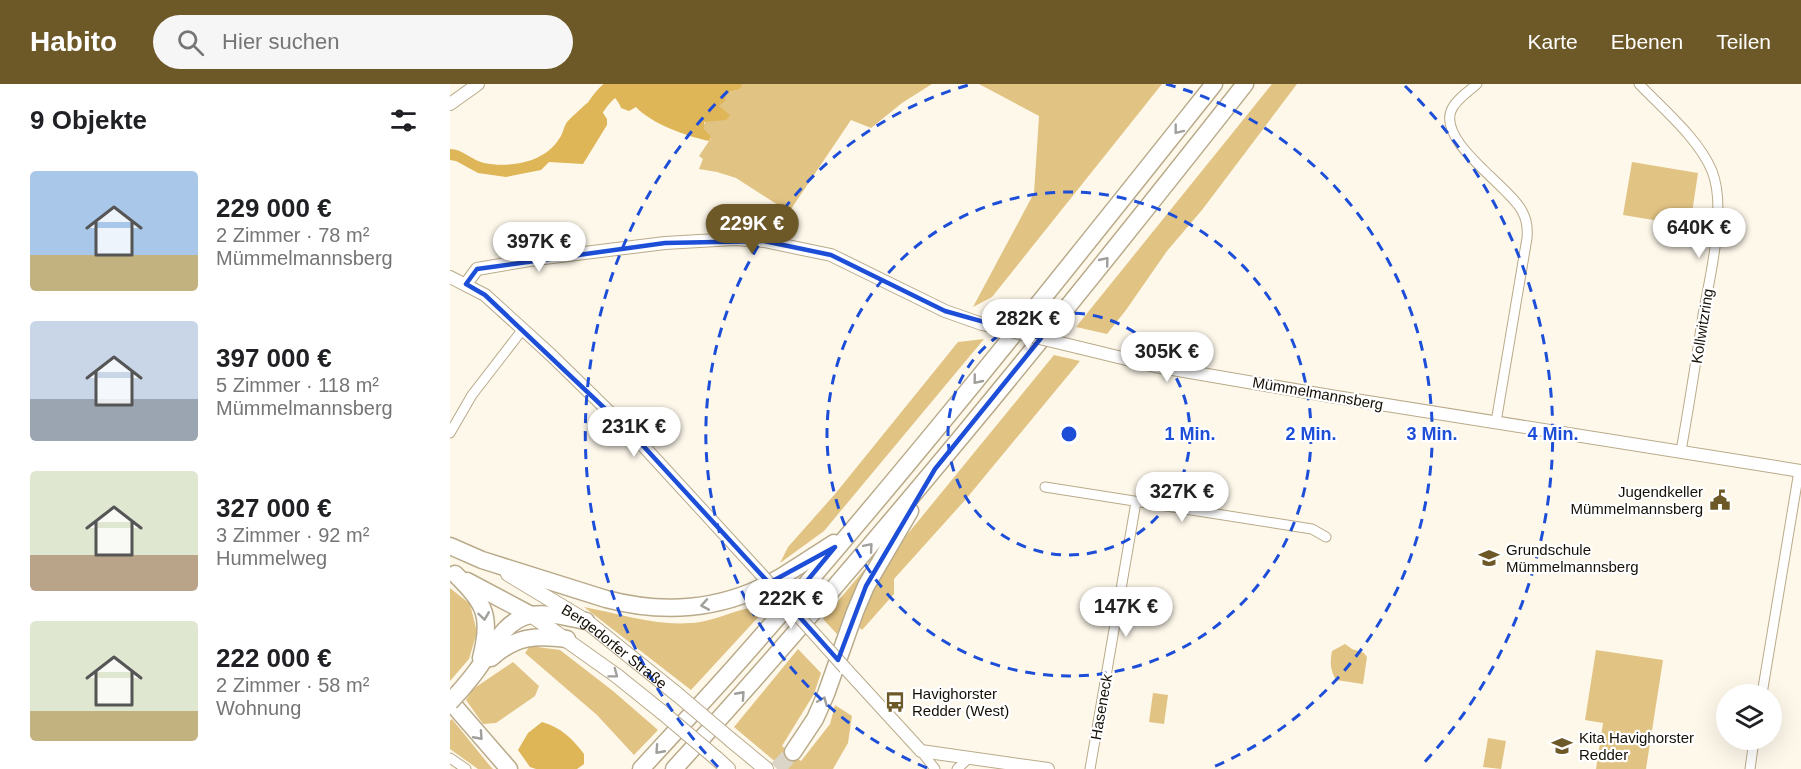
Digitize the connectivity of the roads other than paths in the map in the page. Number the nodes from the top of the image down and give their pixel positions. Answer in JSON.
{"nodes":[{"id":1,"x":478,"y":84,"type":"edge"},
{"id":2,"x":1214,"y":84,"type":"edge"},
{"id":3,"x":1245,"y":84,"type":"edge"},
{"id":4,"x":1477,"y":84,"type":"edge"},
{"id":5,"x":1639,"y":84,"type":"edge"},
{"id":6,"x":450,"y":104,"type":"edge"},
{"id":7,"x":450,"y":278,"type":"edge"},
{"id":8,"x":466,"y":284,"type":"junction"},
{"id":9,"x":523,"y":329,"type":"junction"},
{"id":10,"x":1496,"y":422,"type":"junction"},
{"id":11,"x":450,"y":433,"type":"edge"},
{"id":12,"x":1682,"y":451,"type":"junction"},
{"id":13,"x":935,"y":469,"type":"junction"},
{"id":14,"x":1800,"y":471,"type":"edge"},
{"id":15,"x":1045,"y":487,"type":"dead end"},
{"id":16,"x":1136,"y":502,"type":"junction"},
{"id":17,"x":850,"y":532,"type":"junction"},
{"id":18,"x":1326,"y":537,"type":"dead end"},
{"id":19,"x":450,"y":546,"type":"edge"},
{"id":20,"x":482,"y":560,"type":"junction"},
{"id":21,"x":452,"y":573,"type":"edge"},
{"id":22,"x":531,"y":615,"type":"junction"},
{"id":23,"x":586,"y":621,"type":"junction"},
{"id":24,"x":567,"y":639,"type":"junction"},
{"id":25,"x":479,"y":668,"type":"junction"},
{"id":26,"x":1764,"y":684,"type":"edge"},
{"id":27,"x":453,"y":698,"type":"edge"},
{"id":28,"x":1753,"y":750,"type":"edge"},
{"id":29,"x":921,"y":751,"type":"junction"},
{"id":30,"x":794,"y":752,"type":"tunnel mouth"},
{"id":31,"x":450,"y":758,"type":"edge"},
{"id":32,"x":969,"y":758,"type":"junction"},
{"id":33,"x":466,"y":769,"type":"edge"},
{"id":34,"x":509,"y":769,"type":"edge"},
{"id":35,"x":641,"y":769,"type":"edge"},
{"id":36,"x":674,"y":769,"type":"edge"},
{"id":37,"x":728,"y":769,"type":"edge"},
{"id":38,"x":766,"y":769,"type":"edge"},
{"id":39,"x":935,"y":769,"type":"edge"},
{"id":40,"x":957,"y":769,"type":"edge"},
{"id":41,"x":1048,"y":769,"type":"edge"},
{"id":42,"x":1090,"y":769,"type":"edge"},
{"id":43,"x":1750,"y":769,"type":"edge"}],
"edges":[{"from":1,"to":6,"type":"street"},
{"from":2,"to":17,"type":"highway","one_way":true},
{"from":13,"to":3,"type":"highway","one_way":true},
{"from":4,"to":10,"type":"street"},
{"from":5,"to":12,"type":"street","name":"Kollwitzring"},
{"from":7,"to":8,"type":"street"},
{"from":8,"to":9,"type":"street"},
{"from":8,"to":10,"type":"street","name":"Mümmelmannsberg","bridge":true},
{"from":9,"to":11,"type":"street"},
{"from":9,"to":29,"type":"street","bridge":true},
{"from":10,"to":12,"type":"street","name":"Mümmelmannsberg"},
{"from":12,"to":14,"type":"street","name":"Mümmelmannsberg"},
{"from":30,"to":13,"type":"highway","one_way":true},
{"from":36,"to":13,"type":"highway","one_way":true},
{"from":14,"to":26,"type":"street"},
{"from":15,"to":16,"type":"street"},
{"from":16,"to":18,"type":"street"},
{"from":16,"to":42,"type":"street","name":"Haseneck"},
{"from":17,"to":20,"type":"highway","one_way":true},
{"from":17,"to":35,"type":"highway","one_way":true},
{"from":19,"to":20,"type":"highway","name":"Bergedorfer Straße"},
{"from":20,"to":23,"type":"main road","name":"Bergedorfer Straße"},
{"from":21,"to":22,"type":"highway","name":"Bergedorfer Straße"},
{"from":21,"to":25,"type":"highway","one_way":true},
{"from":22,"to":23,"type":"highway"},
{"from":22,"to":24,"type":"main road","name":"Bergedorfer Straße"},
{"from":22,"to":25,"type":"highway"},
{"from":23,"to":38,"type":"main road","name":"Bergedorfer Straße","bridge":true},
{"from":24,"to":25,"type":"highway"},
{"from":24,"to":37,"type":"main road","name":"Bergedorfer Straße","one_way":true,"bridge":true},
{"from":25,"to":27,"type":"highway"},
{"from":27,"to":34,"type":"highway","one_way":true},
{"from":28,"to":43,"type":"street"},
{"from":29,"to":32,"type":"street"},
{"from":29,"to":39,"type":"street"},
{"from":31,"to":33,"type":"street"},
{"from":32,"to":40,"type":"street"},
{"from":32,"to":41,"type":"street"}]}
